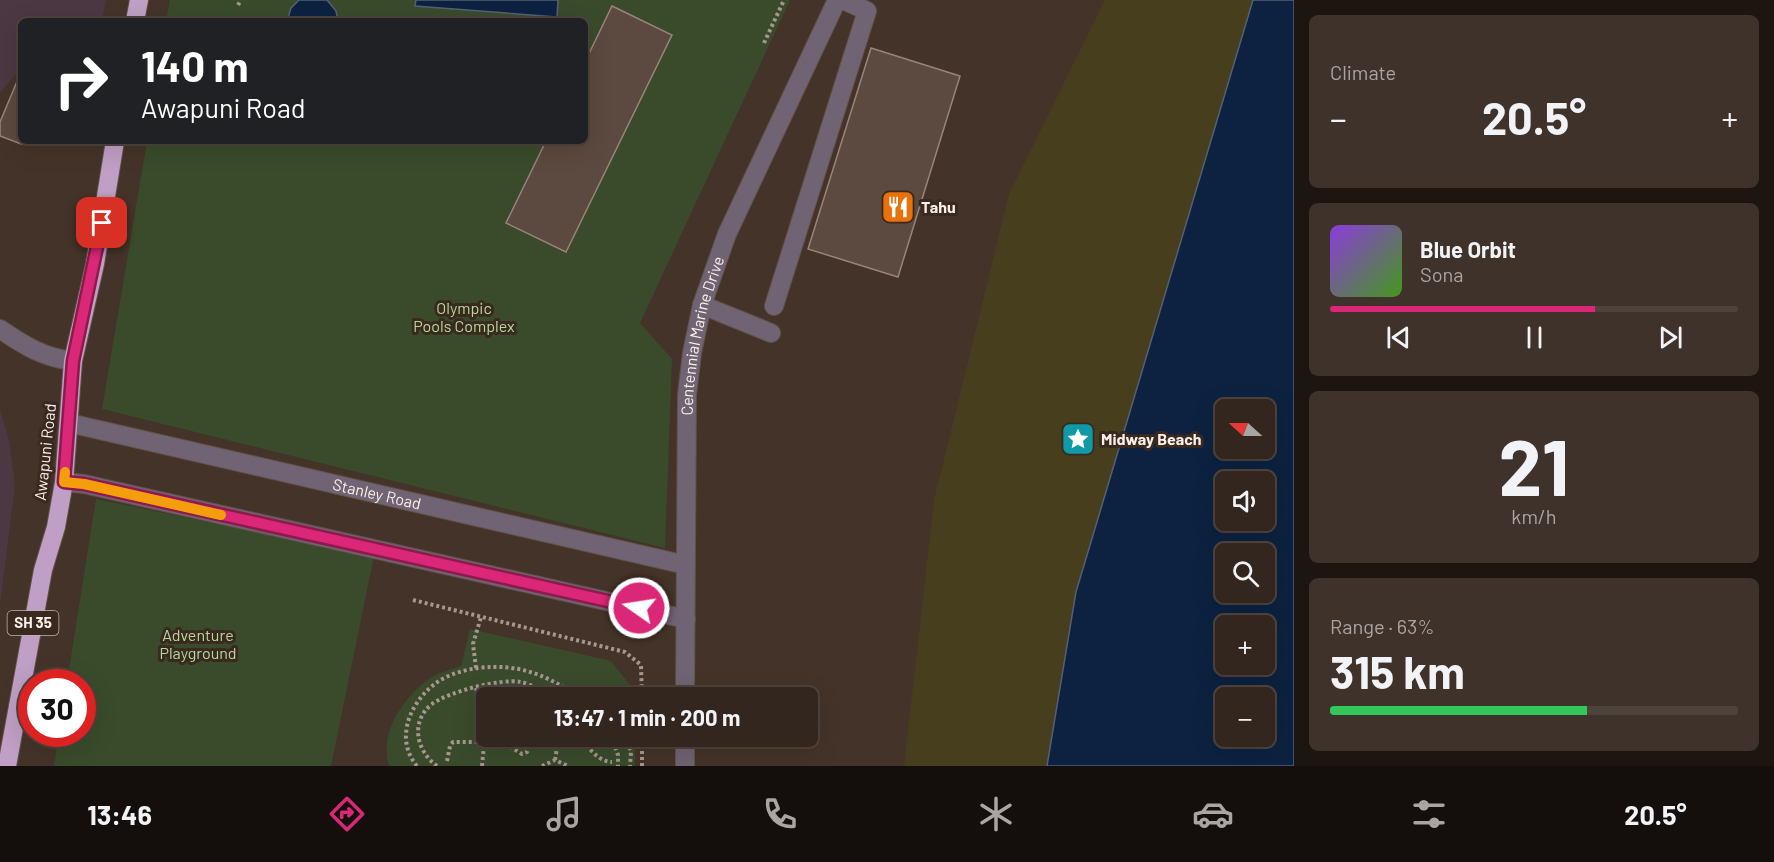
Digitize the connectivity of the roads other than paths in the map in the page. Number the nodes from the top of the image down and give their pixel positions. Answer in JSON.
{"nodes":[{"id":1,"x":139,"y":0,"type":"edge"},
{"id":2,"x":837,"y":0,"type":"edge"},
{"id":3,"x":843,"y":0,"type":"edge"},
{"id":4,"x":136,"y":18,"type":"edge"},
{"id":5,"x":115,"y":144,"type":"edge"},
{"id":6,"x":702,"y":305,"type":"junction"},
{"id":7,"x":774,"y":306,"type":"dead end"},
{"id":8,"x":0,"y":329,"type":"edge"},
{"id":9,"x":771,"y":333,"type":"dead end"},
{"id":10,"x":73,"y":361,"type":"junction"},
{"id":11,"x":69,"y":423,"type":"junction"},
{"id":12,"x":64,"y":482,"type":"junction"},
{"id":13,"x":686,"y":565,"type":"junction"},
{"id":14,"x":686,"y":619,"type":"junction"},
{"id":15,"x":686,"y":687,"type":"edge"},
{"id":16,"x":685,"y":747,"type":"edge"},
{"id":17,"x":7,"y":766,"type":"edge"},
{"id":18,"x":685,"y":766,"type":"edge"}],
"edges":[{"from":1,"to":4,"type":"highway"},
{"from":2,"to":6,"type":"street","name":"Centennial Marine Drive"},
{"from":3,"to":7,"type":"street"},
{"from":5,"to":10,"type":"highway","name":"Awapuni Road","number":"SH 35"},
{"from":6,"to":9,"type":"street"},
{"from":6,"to":13,"type":"street","name":"Centennial Marine Drive"},
{"from":8,"to":10,"type":"street"},
{"from":10,"to":11,"type":"highway","name":"Awapuni Road","number":"SH 35"},
{"from":11,"to":12,"type":"highway","name":"Awapuni Road","number":"SH 35"},
{"from":11,"to":13,"type":"street","name":"Stanley Road"},
{"from":12,"to":14,"type":"street"},
{"from":12,"to":17,"type":"highway","name":"Awapuni Road","number":"SH 35"},
{"from":13,"to":14,"type":"street","name":"Centennial Marine Drive"},
{"from":14,"to":15,"type":"street","name":"Centennial Marine Drive"},
{"from":16,"to":18,"type":"street"}]}
